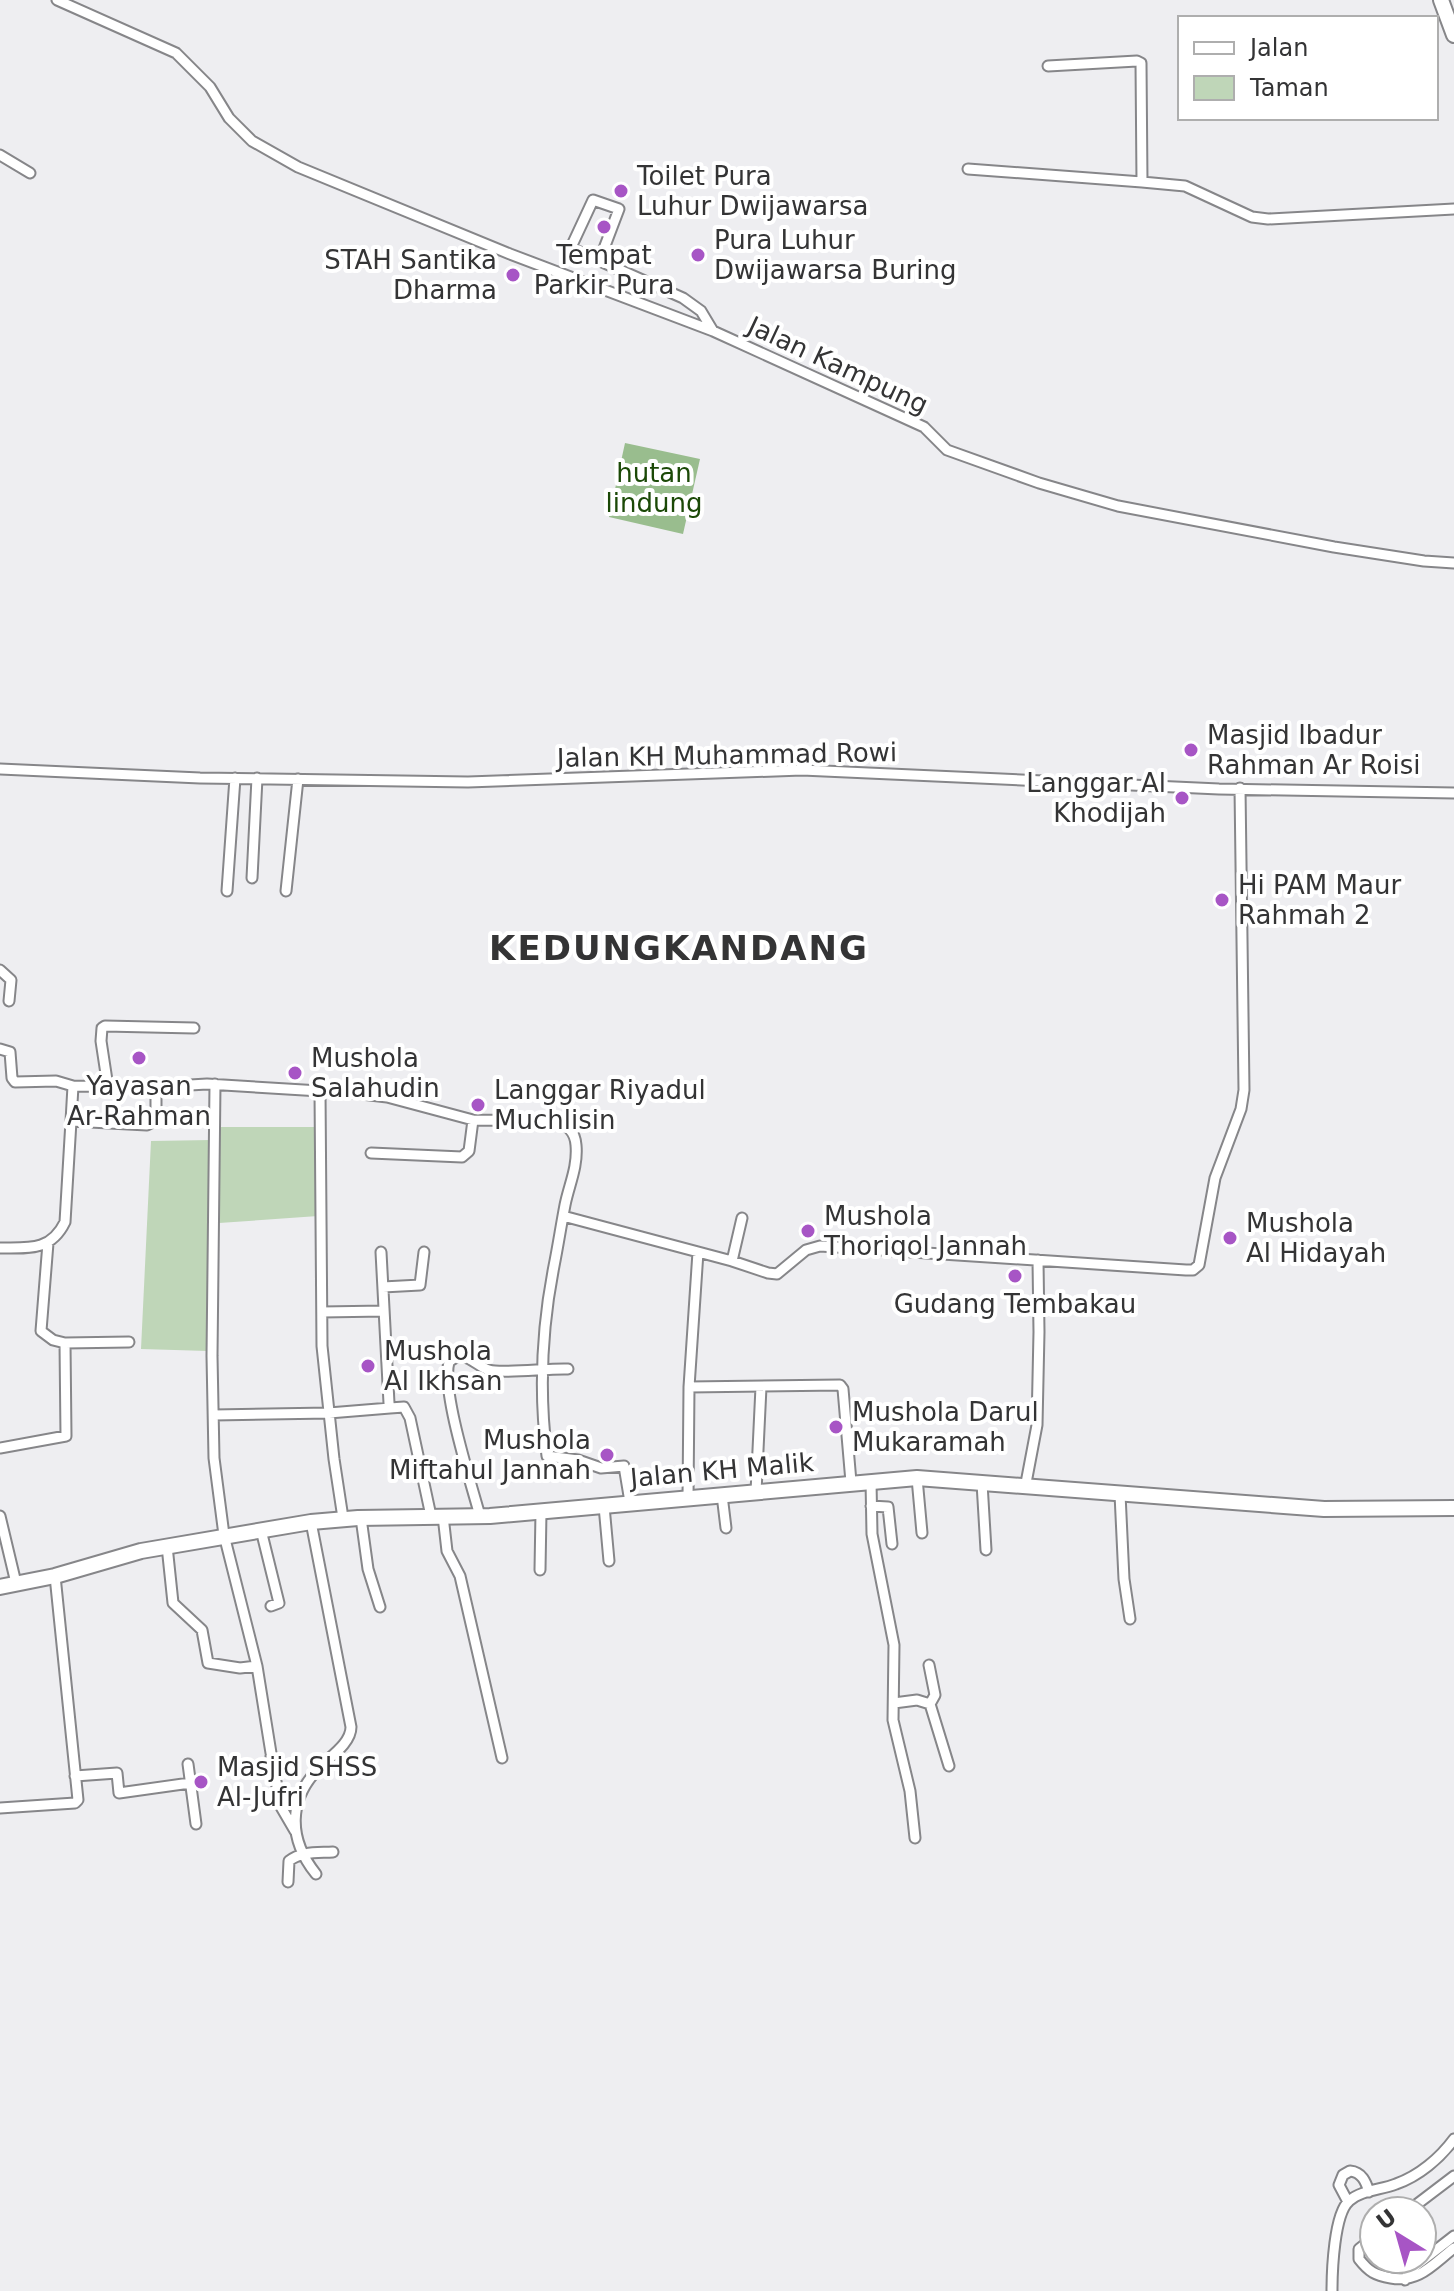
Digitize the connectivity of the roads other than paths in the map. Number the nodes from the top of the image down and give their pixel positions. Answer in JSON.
{"nodes":[{"id":1,"x":57,"y":0,"type":"edge"},
{"id":2,"x":1441,"y":0,"type":"edge"},
{"id":3,"x":1454,"y":35,"type":"edge"},
{"id":4,"x":1048,"y":66,"type":"dead end"},
{"id":5,"x":0,"y":155,"type":"edge"},
{"id":6,"x":968,"y":169,"type":"dead end"},
{"id":7,"x":30,"y":173,"type":"dead end"},
{"id":8,"x":1142,"y":182,"type":"junction"},
{"id":9,"x":1454,"y":209,"type":"edge"},
{"id":10,"x":600,"y":259,"type":"junction"},
{"id":11,"x":713,"y":331,"type":"junction"},
{"id":12,"x":1454,"y":563,"type":"edge"},
{"id":13,"x":0,"y":769,"type":"edge"},
{"id":14,"x":235,"y":778,"type":"junction"},
{"id":15,"x":257,"y":778,"type":"junction"},
{"id":16,"x":298,"y":779,"type":"junction"},
{"id":17,"x":1240,"y":788,"type":"junction"},
{"id":18,"x":1454,"y":793,"type":"edge"},
{"id":19,"x":252,"y":878,"type":"dead end"},
{"id":20,"x":227,"y":891,"type":"dead end"},
{"id":21,"x":286,"y":891,"type":"dead end"},
{"id":22,"x":0,"y":970,"type":"edge"},
{"id":23,"x":9,"y":1001,"type":"dead end"},
{"id":24,"x":194,"y":1028,"type":"dead end"},
{"id":25,"x":0,"y":1049,"type":"edge"},
{"id":26,"x":215,"y":1084,"type":"junction"},
{"id":27,"x":73,"y":1086,"type":"junction"},
{"id":28,"x":108,"y":1087,"type":"junction"},
{"id":29,"x":156,"y":1087,"type":"junction"},
{"id":30,"x":320,"y":1091,"type":"junction"},
{"id":31,"x":473,"y":1120,"type":"junction"},
{"id":32,"x":71,"y":1121,"type":"junction"},
{"id":33,"x":371,"y":1153,"type":"dead end"},
{"id":34,"x":563,"y":1216,"type":"junction"},
{"id":35,"x":742,"y":1218,"type":"dead end"},
{"id":36,"x":48,"y":1243,"type":"junction"},
{"id":37,"x":0,"y":1248,"type":"edge"},
{"id":38,"x":381,"y":1252,"type":"dead end"},
{"id":39,"x":424,"y":1252,"type":"dead end"},
{"id":40,"x":698,"y":1252,"type":"junction"},
{"id":41,"x":1038,"y":1260,"type":"junction"},
{"id":42,"x":732,"y":1261,"type":"junction"},
{"id":43,"x":383,"y":1287,"type":"junction"},
{"id":44,"x":384,"y":1311,"type":"junction"},
{"id":45,"x":322,"y":1312,"type":"junction"},
{"id":46,"x":129,"y":1342,"type":"dead end"},
{"id":47,"x":65,"y":1343,"type":"junction"},
{"id":48,"x":544,"y":1368,"type":"junction"},
{"id":49,"x":568,"y":1369,"type":"dead end"},
{"id":50,"x":689,"y":1387,"type":"junction"},
{"id":51,"x":761,"y":1387,"type":"junction"},
{"id":52,"x":390,"y":1408,"type":"junction"},
{"id":53,"x":329,"y":1413,"type":"junction"},
{"id":54,"x":214,"y":1415,"type":"junction"},
{"id":55,"x":0,"y":1448,"type":"edge"},
{"id":56,"x":917,"y":1478,"type":"junction"},
{"id":57,"x":871,"y":1481,"type":"junction"},
{"id":58,"x":851,"y":1482,"type":"junction"},
{"id":59,"x":982,"y":1483,"type":"junction"},
{"id":60,"x":1026,"y":1483,"type":"dead end"},
{"id":61,"x":756,"y":1492,"type":"junction"},
{"id":62,"x":1120,"y":1494,"type":"junction"},
{"id":63,"x":722,"y":1495,"type":"junction"},
{"id":64,"x":688,"y":1498,"type":"junction"},
{"id":65,"x":630,"y":1502,"type":"junction"},
{"id":66,"x":604,"y":1506,"type":"junction"},
{"id":67,"x":871,"y":1506,"type":"junction"},
{"id":68,"x":1454,"y":1508,"type":"edge"},
{"id":69,"x":541,"y":1512,"type":"junction"},
{"id":70,"x":0,"y":1516,"type":"edge"},
{"id":71,"x":437,"y":1516,"type":"junction"},
{"id":72,"x":480,"y":1516,"type":"junction"},
{"id":73,"x":343,"y":1518,"type":"junction"},
{"id":74,"x":361,"y":1518,"type":"junction"},
{"id":75,"x":311,"y":1522,"type":"junction"},
{"id":76,"x":726,"y":1528,"type":"dead end"},
{"id":77,"x":261,"y":1530,"type":"junction"},
{"id":78,"x":922,"y":1533,"type":"dead end"},
{"id":79,"x":224,"y":1535,"type":"junction"},
{"id":80,"x":892,"y":1544,"type":"dead end"},
{"id":81,"x":167,"y":1546,"type":"junction"},
{"id":82,"x":986,"y":1550,"type":"dead end"},
{"id":83,"x":609,"y":1561,"type":"dead end"},
{"id":84,"x":540,"y":1570,"type":"dead end"},
{"id":85,"x":55,"y":1576,"type":"junction"},
{"id":86,"x":16,"y":1583,"type":"junction"},
{"id":87,"x":0,"y":1587,"type":"edge"},
{"id":88,"x":271,"y":1606,"type":"dead end"},
{"id":89,"x":380,"y":1607,"type":"dead end"},
{"id":90,"x":1130,"y":1619,"type":"dead end"},
{"id":91,"x":929,"y":1665,"type":"dead end"},
{"id":92,"x":257,"y":1666,"type":"junction"},
{"id":93,"x":894,"y":1703,"type":"junction"},
{"id":94,"x":930,"y":1704,"type":"junction"},
{"id":95,"x":502,"y":1758,"type":"dead end"},
{"id":96,"x":188,"y":1764,"type":"dead end"},
{"id":97,"x":949,"y":1766,"type":"dead end"},
{"id":98,"x":75,"y":1776,"type":"junction"},
{"id":99,"x":190,"y":1783,"type":"junction"},
{"id":100,"x":0,"y":1808,"type":"edge"},
{"id":101,"x":196,"y":1824,"type":"dead end"},
{"id":102,"x":295,"y":1831,"type":"junction"},
{"id":103,"x":915,"y":1838,"type":"dead end"},
{"id":104,"x":333,"y":1852,"type":"dead end"},
{"id":105,"x":302,"y":1854,"type":"junction"},
{"id":106,"x":316,"y":1874,"type":"dead end"},
{"id":107,"x":288,"y":1882,"type":"dead end"},
{"id":108,"x":1454,"y":2139,"type":"edge"},
{"id":109,"x":1451,"y":2149,"type":"edge"},
{"id":110,"x":1454,"y":2176,"type":"edge"},
{"id":111,"x":1369,"y":2192,"type":"junction"},
{"id":112,"x":1429,"y":2195,"type":"edge"},
{"id":113,"x":1348,"y":2202,"type":"junction"},
{"id":114,"x":1454,"y":2236,"type":"edge"},
{"id":115,"x":1454,"y":2248,"type":"edge"},
{"id":116,"x":1379,"y":2275,"type":"edge"},
{"id":117,"x":1405,"y":2280,"type":"junction"},
{"id":118,"x":1332,"y":2291,"type":"edge"}],
"edges":[{"from":1,"to":11,"type":"street","name":"Jalan Kampung"},
{"from":2,"to":3,"type":"street"},
{"from":4,"to":8,"type":"street"},
{"from":5,"to":7,"type":"street"},
{"from":6,"to":8,"type":"street"},
{"from":8,"to":9,"type":"street"},
{"from":10,"to":10,"type":"street"},
{"from":10,"to":11,"type":"street"},
{"from":11,"to":12,"type":"street","name":"Jalan Kampung"},
{"from":13,"to":14,"type":"street","name":"Jalan KH Muhammad Rowi"},
{"from":14,"to":15,"type":"street","name":"Jalan KH Muhammad Rowi"},
{"from":14,"to":20,"type":"street"},
{"from":15,"to":16,"type":"street","name":"Jalan KH Muhammad Rowi"},
{"from":15,"to":19,"type":"street"},
{"from":16,"to":17,"type":"street","name":"Jalan KH Muhammad Rowi"},
{"from":16,"to":21,"type":"street"},
{"from":17,"to":18,"type":"street","name":"Jalan KH Muhammad Rowi"},
{"from":17,"to":41,"type":"street"},
{"from":22,"to":23,"type":"street"},
{"from":24,"to":28,"type":"street"},
{"from":25,"to":27,"type":"street"},
{"from":26,"to":29,"type":"street"},
{"from":26,"to":30,"type":"street"},
{"from":26,"to":54,"type":"street"},
{"from":27,"to":28,"type":"street"},
{"from":27,"to":32,"type":"street"},
{"from":28,"to":29,"type":"street"},
{"from":29,"to":32,"type":"street"},
{"from":30,"to":31,"type":"street"},
{"from":30,"to":45,"type":"street"},
{"from":31,"to":33,"type":"street"},
{"from":31,"to":34,"type":"street"},
{"from":32,"to":36,"type":"street"},
{"from":34,"to":40,"type":"street"},
{"from":34,"to":48,"type":"street"},
{"from":35,"to":42,"type":"street"},
{"from":36,"to":37,"type":"street"},
{"from":36,"to":47,"type":"street"},
{"from":38,"to":43,"type":"street"},
{"from":39,"to":43,"type":"street"},
{"from":40,"to":42,"type":"street"},
{"from":40,"to":50,"type":"street"},
{"from":41,"to":42,"type":"street"},
{"from":41,"to":60,"type":"street"},
{"from":43,"to":44,"type":"street"},
{"from":44,"to":45,"type":"street"},
{"from":44,"to":52,"type":"street"},
{"from":45,"to":53,"type":"street"},
{"from":46,"to":47,"type":"street"},
{"from":47,"to":55,"type":"street"},
{"from":48,"to":49,"type":"street"},
{"from":48,"to":65,"type":"street"},
{"from":48,"to":72,"type":"street"},
{"from":50,"to":51,"type":"street"},
{"from":50,"to":64,"type":"street"},
{"from":51,"to":58,"type":"street"},
{"from":51,"to":61,"type":"street"},
{"from":52,"to":53,"type":"street"},
{"from":52,"to":71,"type":"street"},
{"from":53,"to":54,"type":"street"},
{"from":53,"to":73,"type":"street"},
{"from":54,"to":79,"type":"street"},
{"from":56,"to":57,"type":"street","name":"Jalan KH Malik"},
{"from":56,"to":59,"type":"street","name":"Jalan KH Malik"},
{"from":56,"to":78,"type":"street"},
{"from":57,"to":58,"type":"street","name":"Jalan KH Malik"},
{"from":57,"to":67,"type":"street"},
{"from":58,"to":61,"type":"street","name":"Jalan KH Malik"},
{"from":59,"to":62,"type":"street","name":"Jalan KH Malik"},
{"from":59,"to":82,"type":"street"},
{"from":61,"to":63,"type":"street","name":"Jalan KH Malik"},
{"from":62,"to":68,"type":"street","name":"Jalan KH Malik"},
{"from":62,"to":90,"type":"street"},
{"from":63,"to":64,"type":"street","name":"Jalan KH Malik"},
{"from":63,"to":76,"type":"street"},
{"from":64,"to":65,"type":"street","name":"Jalan KH Malik"},
{"from":65,"to":66,"type":"street","name":"Jalan KH Malik"},
{"from":66,"to":69,"type":"street","name":"Jalan KH Malik"},
{"from":66,"to":83,"type":"street"},
{"from":67,"to":80,"type":"street"},
{"from":67,"to":93,"type":"street"},
{"from":69,"to":72,"type":"street","name":"Jalan KH Malik"},
{"from":69,"to":84,"type":"street"},
{"from":70,"to":86,"type":"street"},
{"from":71,"to":72,"type":"street","name":"Jalan KH Malik"},
{"from":71,"to":74,"type":"street","name":"Jalan KH Malik"},
{"from":71,"to":95,"type":"street"},
{"from":73,"to":74,"type":"street","name":"Jalan KH Malik"},
{"from":73,"to":75,"type":"street","name":"Jalan KH Malik"},
{"from":74,"to":89,"type":"street"},
{"from":75,"to":77,"type":"street","name":"Jalan KH Malik"},
{"from":75,"to":102,"type":"street"},
{"from":77,"to":79,"type":"street","name":"Jalan KH Malik"},
{"from":77,"to":88,"type":"street"},
{"from":79,"to":81,"type":"street","name":"Jalan KH Malik"},
{"from":79,"to":92,"type":"street"},
{"from":81,"to":85,"type":"street","name":"Jalan KH Malik"},
{"from":81,"to":92,"type":"street"},
{"from":85,"to":86,"type":"street","name":"Jalan KH Malik"},
{"from":85,"to":98,"type":"street"},
{"from":86,"to":87,"type":"street","name":"Jalan KH Malik"},
{"from":91,"to":94,"type":"street"},
{"from":92,"to":102,"type":"street"},
{"from":93,"to":94,"type":"street"},
{"from":93,"to":103,"type":"street"},
{"from":94,"to":97,"type":"street"},
{"from":96,"to":99,"type":"street"},
{"from":98,"to":99,"type":"street"},
{"from":98,"to":100,"type":"street"},
{"from":99,"to":101,"type":"street"},
{"from":102,"to":105,"type":"street"},
{"from":104,"to":105,"type":"street"},
{"from":105,"to":106,"type":"street"},
{"from":105,"to":107,"type":"street"},
{"from":108,"to":109,"type":"street"},
{"from":109,"to":111,"type":"street"},
{"from":110,"to":112,"type":"street"},
{"from":111,"to":113,"type":"street"},
{"from":111,"to":113,"type":"street"},
{"from":113,"to":118,"type":"street"},
{"from":114,"to":117,"type":"street"},
{"from":115,"to":117,"type":"street"},
{"from":116,"to":117,"type":"street"}]}
